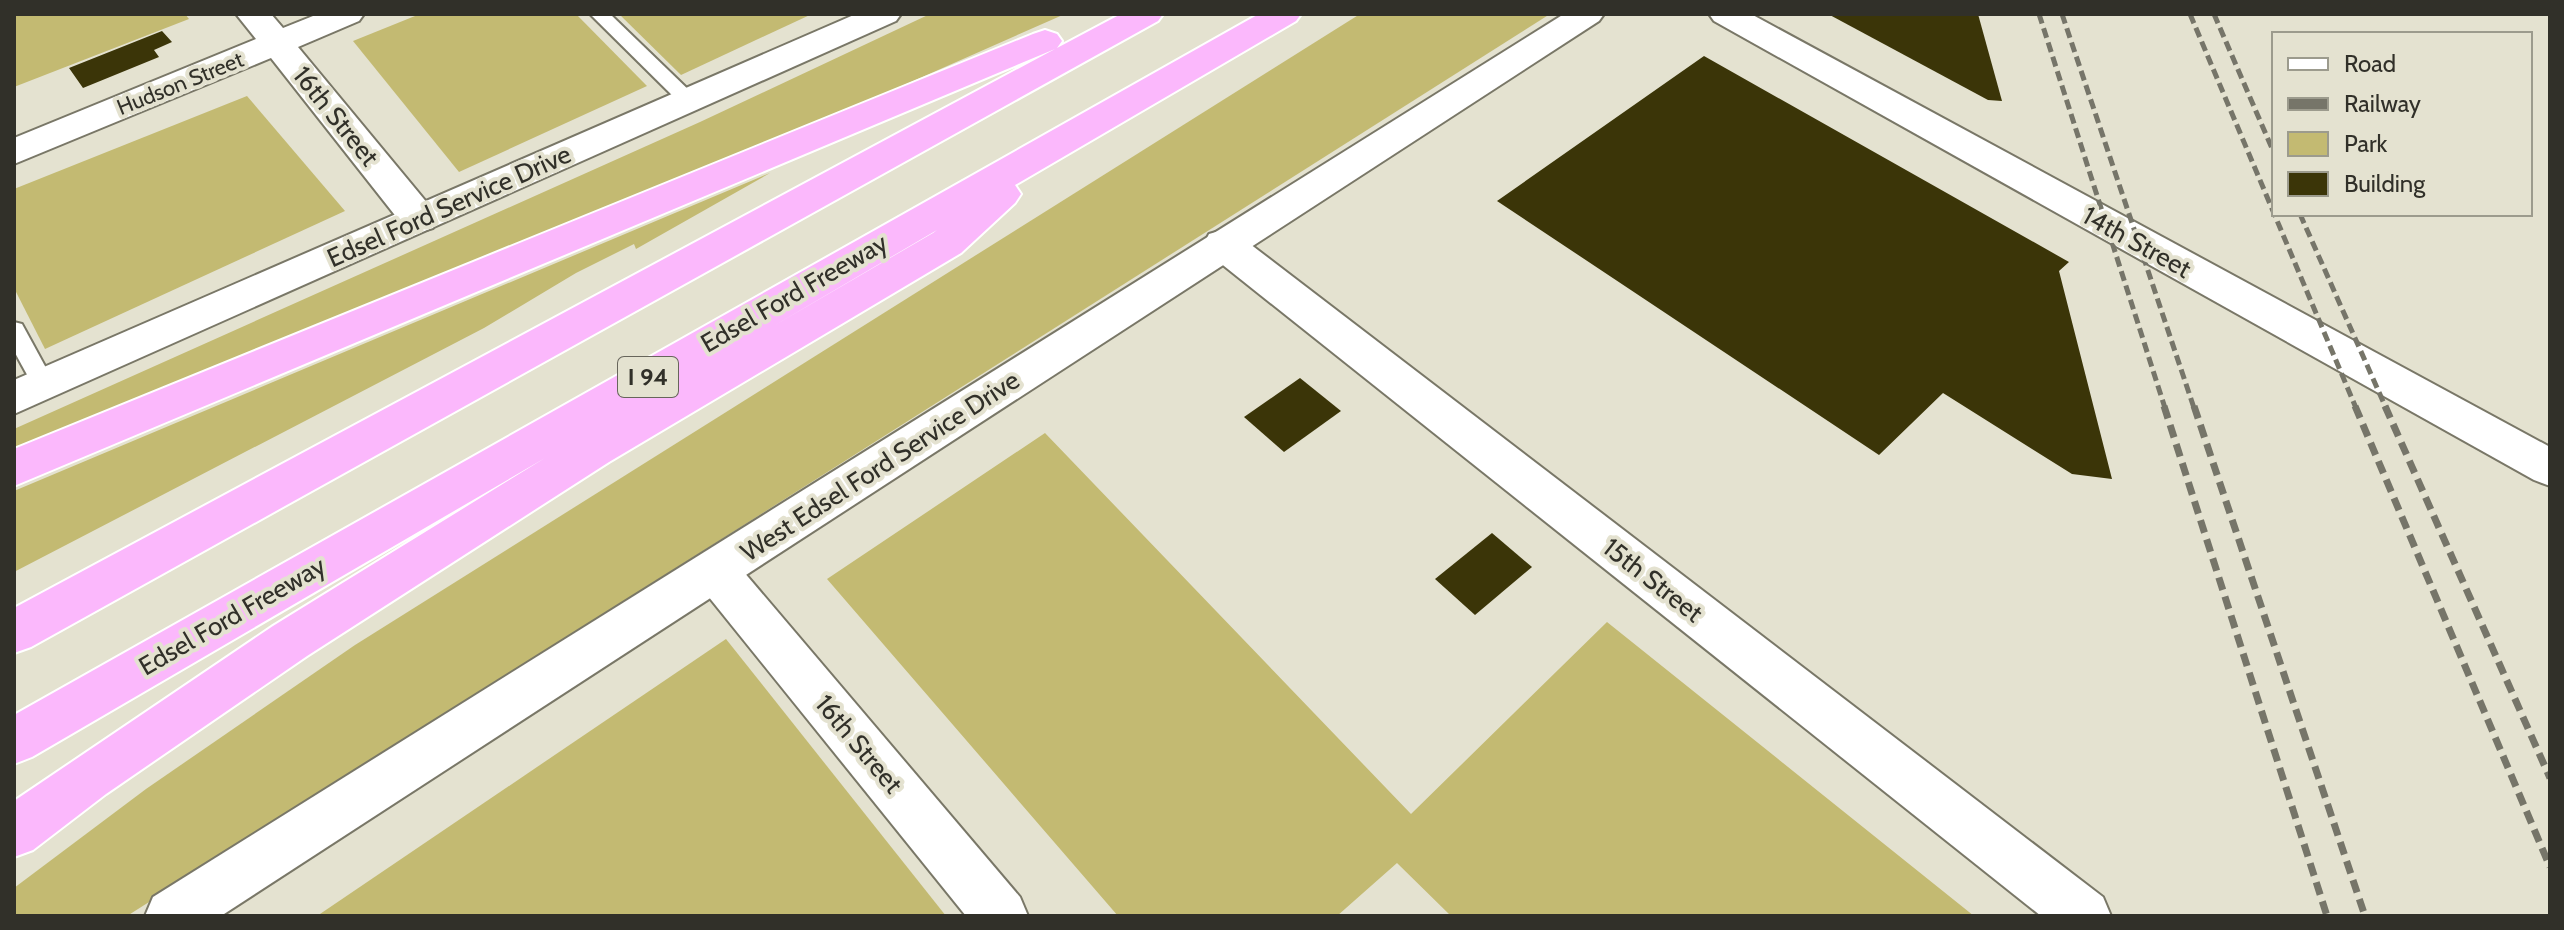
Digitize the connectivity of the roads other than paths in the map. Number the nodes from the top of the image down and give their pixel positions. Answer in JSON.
{"nodes":[{"id":1,"x":253,"y":14,"type":"edge"},
{"id":2,"x":347,"y":14,"type":"edge"},
{"id":3,"x":599,"y":14,"type":"edge"},
{"id":4,"x":884,"y":14,"type":"edge"},
{"id":5,"x":1110,"y":14,"type":"edge"},
{"id":6,"x":1146,"y":14,"type":"edge"},
{"id":7,"x":1284,"y":14,"type":"edge"},
{"id":8,"x":1587,"y":14,"type":"edge"},
{"id":9,"x":1726,"y":14,"type":"edge"},
{"id":10,"x":276,"y":43,"type":"junction"},
{"id":11,"x":689,"y":101,"type":"junction"},
{"id":12,"x":1071,"y":133,"type":"junction"},
{"id":13,"x":14,"y":152,"type":"edge"},
{"id":14,"x":419,"y":219,"type":"junction"},
{"id":15,"x":1223,"y":244,"type":"junction"},
{"id":16,"x":14,"y":330,"type":"edge"},
{"id":17,"x":29,"y":392,"type":"edge"},
{"id":18,"x":14,"y":468,"type":"edge"},
{"id":19,"x":2550,"y":468,"type":"edge"},
{"id":20,"x":716,"y":572,"type":"junction"},
{"id":21,"x":14,"y":632,"type":"edge"},
{"id":22,"x":14,"y":741,"type":"edge"},
{"id":23,"x":14,"y":832,"type":"edge"},
{"id":24,"x":172,"y":916,"type":"edge"},
{"id":25,"x":1001,"y":916,"type":"edge"},
{"id":26,"x":2084,"y":916,"type":"edge"}],
"edges":[{"from":1,"to":10,"type":"street","name":"16th Street"},
{"from":2,"to":10,"type":"street","name":"Hudson Street"},
{"from":3,"to":11,"type":"lane"},
{"from":4,"to":11,"type":"street","name":"Edsel Ford Service Drive"},
{"from":5,"to":18,"type":"highway"},
{"from":6,"to":21,"type":"highway"},
{"from":7,"to":12,"type":"highway","name":"Edsel Ford Freeway","number":"I 94"},
{"from":8,"to":15,"type":"street","name":"West Edsel Ford Service Drive"},
{"from":9,"to":19,"type":"street","name":"14th Street"},
{"from":10,"to":13,"type":"street","name":"Hudson Street"},
{"from":10,"to":14,"type":"street","name":"16th Street"},
{"from":11,"to":14,"type":"street","name":"Edsel Ford Service Drive"},
{"from":12,"to":22,"type":"highway","name":"Edsel Ford Freeway","number":"I 94"},
{"from":12,"to":23,"type":"highway"},
{"from":14,"to":17,"type":"street","name":"Edsel Ford Service Drive"},
{"from":15,"to":20,"type":"street","name":"West Edsel Ford Service Drive"},
{"from":15,"to":26,"type":"street","name":"15th Street"},
{"from":16,"to":17,"type":"lane"},
{"from":20,"to":24,"type":"street","name":"West Edsel Ford Service Drive"},
{"from":20,"to":25,"type":"street","name":"16th Street"}]}
